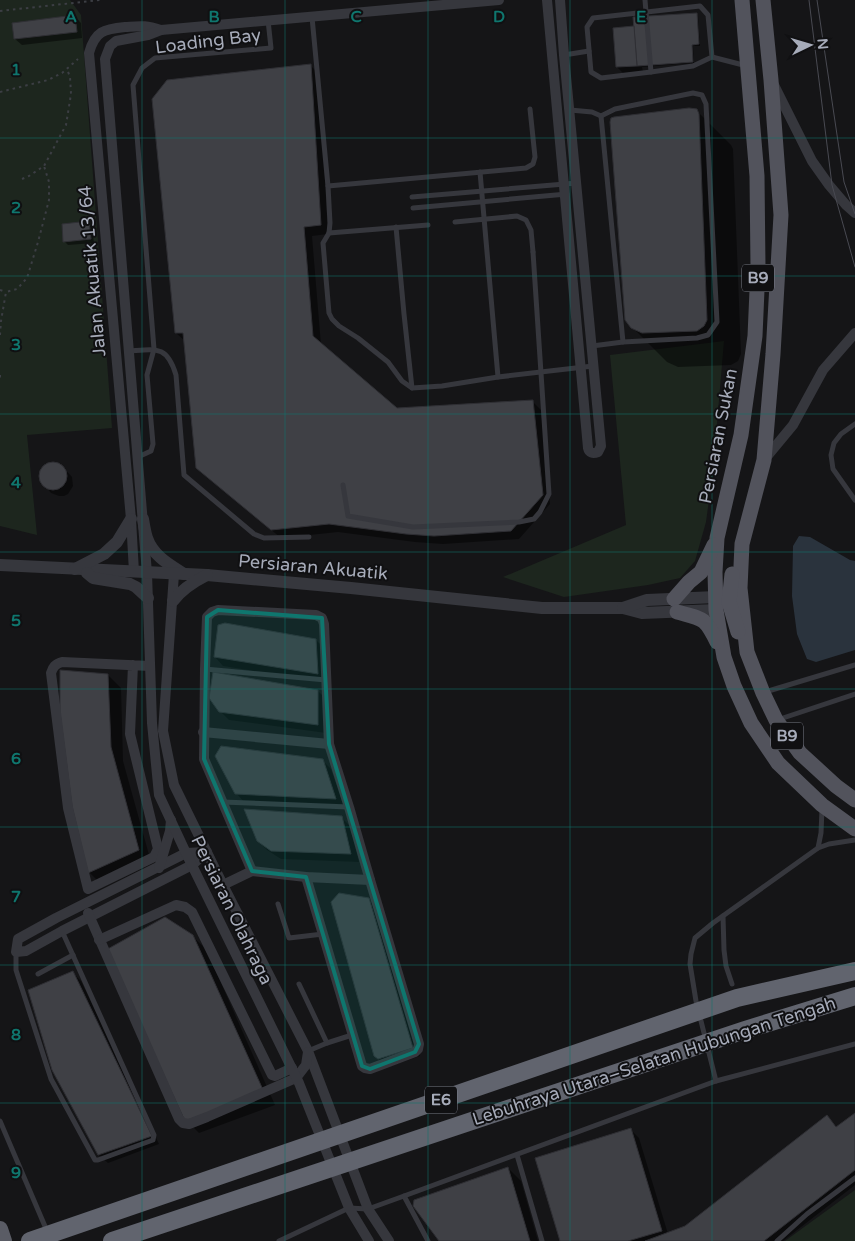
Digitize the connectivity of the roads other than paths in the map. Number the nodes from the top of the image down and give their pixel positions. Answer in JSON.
{"nodes":[{"id":1,"x":499,"y":0,"type":"edge"},
{"id":2,"x":547,"y":0,"type":"edge"},
{"id":3,"x":560,"y":0,"type":"edge"},
{"id":4,"x":645,"y":0,"type":"edge"},
{"id":5,"x":732,"y":0,"type":"edge"},
{"id":6,"x":758,"y":0,"type":"edge"},
{"id":7,"x":764,"y":0,"type":"edge"},
{"id":8,"x":743,"y":7,"type":"edge"},
{"id":9,"x":646,"y":12,"type":"junction"},
{"id":10,"x":312,"y":17,"type":"junction"},
{"id":11,"x":268,"y":20,"type":"junction"},
{"id":12,"x":766,"y":21,"type":"junction"},
{"id":13,"x":161,"y":30,"type":"junction"},
{"id":14,"x":589,"y":51,"type":"junction"},
{"id":15,"x":564,"y":55,"type":"junction"},
{"id":16,"x":712,"y":57,"type":"junction"},
{"id":17,"x":748,"y":66,"type":"junction"},
{"id":18,"x":651,"y":72,"type":"junction"},
{"id":19,"x":771,"y":80,"type":"junction"},
{"id":20,"x":530,"y":109,"type":"dead end"},
{"id":21,"x":570,"y":110,"type":"junction"},
{"id":22,"x":601,"y":116,"type":"junction"},
{"id":23,"x":480,"y":172,"type":"junction"},
{"id":24,"x":328,"y":186,"type":"junction"},
{"id":25,"x":577,"y":188,"type":"junction"},
{"id":26,"x":565,"y":189,"type":"junction"},
{"id":27,"x":482,"y":191,"type":"junction"},
{"id":28,"x":412,"y":197,"type":"dead end"},
{"id":29,"x":482,"y":201,"type":"junction"},
{"id":30,"x":413,"y":208,"type":"dead end"},
{"id":31,"x":855,"y":213,"type":"edge"},
{"id":32,"x":484,"y":219,"type":"junction"},
{"id":33,"x":455,"y":222,"type":"dead end"},
{"id":34,"x":428,"y":225,"type":"dead end"},
{"id":35,"x":396,"y":227,"type":"junction"},
{"id":36,"x":328,"y":234,"type":"junction"},
{"id":37,"x":854,"y":337,"type":"edge"},
{"id":38,"x":623,"y":342,"type":"junction"},
{"id":39,"x":592,"y":346,"type":"junction"},
{"id":40,"x":154,"y":349,"type":"junction"},
{"id":41,"x":129,"y":352,"type":"junction"},
{"id":42,"x":593,"y":366,"type":"junction"},
{"id":43,"x":580,"y":367,"type":"junction"},
{"id":44,"x":498,"y":377,"type":"junction"},
{"id":45,"x":412,"y":388,"type":"junction"},
{"id":46,"x":855,"y":424,"type":"edge"},
{"id":47,"x":137,"y":457,"type":"junction"},
{"id":48,"x":764,"y":460,"type":"junction"},
{"id":49,"x":343,"y":485,"type":"dead end"},
{"id":50,"x":855,"y":500,"type":"edge"},
{"id":51,"x":137,"y":519,"type":"junction"},
{"id":52,"x":309,"y":538,"type":"dead end"},
{"id":53,"x":717,"y":538,"type":"junction"},
{"id":54,"x":742,"y":544,"type":"junction"},
{"id":55,"x":0,"y":565,"type":"edge"},
{"id":56,"x":79,"y":570,"type":"junction"},
{"id":57,"x":141,"y":572,"type":"junction"},
{"id":58,"x":179,"y":574,"type":"junction"},
{"id":59,"x":207,"y":576,"type":"junction"},
{"id":60,"x":148,"y":598,"type":"junction"},
{"id":61,"x":173,"y":601,"type":"junction"},
{"id":62,"x":720,"y":603,"type":"junction"},
{"id":63,"x":676,"y":606,"type":"junction"},
{"id":64,"x":747,"y":652,"type":"junction"},
{"id":65,"x":724,"y":657,"type":"junction"},
{"id":66,"x":134,"y":665,"type":"junction"},
{"id":67,"x":855,"y":665,"type":"edge"},
{"id":68,"x":150,"y":666,"type":"junction"},
{"id":69,"x":205,"y":669,"type":"junction"},
{"id":70,"x":326,"y":680,"type":"junction"},
{"id":71,"x":762,"y":692,"type":"junction"},
{"id":72,"x":855,"y":694,"type":"edge"},
{"id":73,"x":776,"y":720,"type":"junction"},
{"id":74,"x":203,"y":732,"type":"junction"},
{"id":75,"x":329,"y":744,"type":"junction"},
{"id":76,"x":855,"y":800,"type":"edge"},
{"id":77,"x":222,"y":802,"type":"junction"},
{"id":78,"x":822,"y":805,"type":"junction"},
{"id":79,"x":350,"y":807,"type":"junction"},
{"id":80,"x":171,"y":820,"type":"junction"},
{"id":81,"x":855,"y":829,"type":"edge"},
{"id":82,"x":855,"y":840,"type":"edge"},
{"id":83,"x":818,"y":848,"type":"junction"},
{"id":84,"x":207,"y":852,"type":"junction"},
{"id":85,"x":186,"y":853,"type":"junction"},
{"id":86,"x":192,"y":865,"type":"junction"},
{"id":87,"x":159,"y":868,"type":"junction"},
{"id":88,"x":252,"y":871,"type":"junction"},
{"id":89,"x":306,"y":877,"type":"junction"},
{"id":90,"x":370,"y":880,"type":"junction"},
{"id":91,"x":223,"y":885,"type":"junction"},
{"id":92,"x":84,"y":904,"type":"junction"},
{"id":93,"x":278,"y":904,"type":"dead end"},
{"id":94,"x":723,"y":916,"type":"junction"},
{"id":95,"x":56,"y":918,"type":"junction"},
{"id":96,"x":90,"y":918,"type":"junction"},
{"id":97,"x":62,"y":931,"type":"junction"},
{"id":98,"x":323,"y":934,"type":"junction"},
{"id":99,"x":99,"y":940,"type":"junction"},
{"id":100,"x":16,"y":952,"type":"junction"},
{"id":101,"x":73,"y":955,"type":"junction"},
{"id":102,"x":855,"y":971,"type":"edge"},
{"id":103,"x":38,"y":974,"type":"dead end"},
{"id":104,"x":299,"y":984,"type":"dead end"},
{"id":105,"x":732,"y":984,"type":"dead end"},
{"id":106,"x":855,"y":996,"type":"edge"},
{"id":107,"x":352,"y":1035,"type":"junction"},
{"id":108,"x":326,"y":1043,"type":"junction"},
{"id":109,"x":855,"y":1044,"type":"edge"},
{"id":110,"x":308,"y":1051,"type":"junction"},
{"id":111,"x":294,"y":1073,"type":"junction"},
{"id":112,"x":716,"y":1080,"type":"junction"},
{"id":113,"x":0,"y":1121,"type":"edge"},
{"id":114,"x":517,"y":1154,"type":"junction"},
{"id":115,"x":855,"y":1178,"type":"edge"},
{"id":116,"x":404,"y":1196,"type":"junction"},
{"id":117,"x":349,"y":1208,"type":"junction"},
{"id":118,"x":368,"y":1209,"type":"junction"},
{"id":119,"x":0,"y":1229,"type":"edge"},
{"id":120,"x":4,"y":1241,"type":"edge"},
{"id":121,"x":30,"y":1241,"type":"edge"},
{"id":122,"x":51,"y":1241,"type":"edge"},
{"id":123,"x":112,"y":1241,"type":"edge"},
{"id":124,"x":279,"y":1241,"type":"edge"},
{"id":125,"x":369,"y":1241,"type":"edge"},
{"id":126,"x":389,"y":1241,"type":"edge"},
{"id":127,"x":428,"y":1241,"type":"edge"},
{"id":128,"x":542,"y":1241,"type":"edge"},
{"id":129,"x":777,"y":1241,"type":"edge"}],
"edges":[{"from":1,"to":10,"type":"street","name":"Jalan Akuatik 13/64"},
{"from":2,"to":26,"type":"street"},
{"from":3,"to":15,"type":"street"},
{"from":4,"to":9,"type":"lane"},
{"from":5,"to":8,"type":"main road"},
{"from":6,"to":12,"type":"main road"},
{"from":7,"to":12,"type":"main road","number":"B9"},
{"from":8,"to":17,"type":"main road","name":"Persiaran Sukan","number":"B9"},
{"from":9,"to":14,"type":"lane"},
{"from":9,"to":16,"type":"lane"},
{"from":9,"to":18,"type":"lane"},
{"from":10,"to":11,"type":"street","name":"Jalan Akuatik 13/64"},
{"from":10,"to":24,"type":"lane"},
{"from":11,"to":13,"type":"street","name":"Jalan Akuatik 13/64"},
{"from":11,"to":40,"type":"lane","name":"Loading Bay"},
{"from":12,"to":19,"type":"main road","number":"B9"},
{"from":13,"to":41,"type":"street","name":"Jalan Akuatik 13/64"},
{"from":13,"to":51,"type":"street","name":"Jalan Akuatik 13/64"},
{"from":14,"to":15,"type":"lane"},
{"from":14,"to":18,"type":"lane"},
{"from":15,"to":21,"type":"street"},
{"from":16,"to":17,"type":"lane"},
{"from":16,"to":18,"type":"lane"},
{"from":17,"to":53,"type":"main road","name":"Persiaran Sukan","number":"B9"},
{"from":19,"to":31,"type":"street"},
{"from":19,"to":48,"type":"main road","number":"B9"},
{"from":20,"to":23,"type":"lane"},
{"from":21,"to":22,"type":"lane"},
{"from":21,"to":25,"type":"street"},
{"from":22,"to":38,"type":"lane"},
{"from":22,"to":38,"type":"lane"},
{"from":23,"to":24,"type":"lane"},
{"from":23,"to":27,"type":"lane"},
{"from":24,"to":36,"type":"lane"},
{"from":25,"to":26,"type":"lane"},
{"from":25,"to":26,"type":"lane"},
{"from":25,"to":39,"type":"street"},
{"from":26,"to":27,"type":"lane"},
{"from":26,"to":29,"type":"lane"},
{"from":26,"to":43,"type":"street"},
{"from":27,"to":28,"type":"lane"},
{"from":27,"to":29,"type":"lane"},
{"from":29,"to":30,"type":"lane"},
{"from":29,"to":32,"type":"lane"},
{"from":32,"to":33,"type":"lane"},
{"from":32,"to":44,"type":"lane"},
{"from":32,"to":49,"type":"lane","bridge":true},
{"from":34,"to":35,"type":"lane"},
{"from":35,"to":36,"type":"lane"},
{"from":35,"to":45,"type":"lane"},
{"from":36,"to":45,"type":"lane"},
{"from":37,"to":48,"type":"street"},
{"from":38,"to":39,"type":"lane"},
{"from":39,"to":42,"type":"street"},
{"from":40,"to":41,"type":"lane"},
{"from":40,"to":47,"type":"lane"},
{"from":40,"to":52,"type":"lane"},
{"from":41,"to":47,"type":"street","name":"Jalan Akuatik 13/64"},
{"from":42,"to":43,"type":"lane"},
{"from":42,"to":43,"type":"street"},
{"from":43,"to":44,"type":"lane"},
{"from":44,"to":45,"type":"lane"},
{"from":46,"to":50,"type":"lane"},
{"from":47,"to":51,"type":"street","name":"Jalan Akuatik 13/64"},
{"from":48,"to":54,"type":"main road","number":"B9"},
{"from":51,"to":56,"type":"street"},
{"from":51,"to":57,"type":"street","name":"Jalan Akuatik 13/64"},
{"from":51,"to":58,"type":"street"},
{"from":53,"to":62,"type":"main road","name":"Persiaran Sukan","number":"B9"},
{"from":53,"to":63,"type":"main road"},
{"from":54,"to":62,"type":"main road"},
{"from":54,"to":64,"type":"main road","number":"B9"},
{"from":55,"to":56,"type":"street","name":"Persiaran Akuatik"},
{"from":56,"to":57,"type":"street","name":"Persiaran Akuatik"},
{"from":56,"to":60,"type":"street"},
{"from":57,"to":58,"type":"street","name":"Persiaran Akuatik"},
{"from":57,"to":60,"type":"street","name":"Persiaran Olahraga"},
{"from":58,"to":59,"type":"street","name":"Persiaran Akuatik"},
{"from":58,"to":61,"type":"street","name":"Persiaran Olahraga"},
{"from":59,"to":61,"type":"street"},
{"from":59,"to":63,"type":"street","name":"Persiaran Akuatik"},
{"from":60,"to":68,"type":"street","name":"Persiaran Olahraga"},
{"from":61,"to":84,"type":"street","name":"Persiaran Olahraga"},
{"from":62,"to":63,"type":"street","name":"Persiaran Akuatik"},
{"from":62,"to":64,"type":"main road"},
{"from":62,"to":65,"type":"main road","name":"Persiaran Sukan","number":"B9"},
{"from":63,"to":65,"type":"main road"},
{"from":64,"to":71,"type":"main road","number":"B9"},
{"from":65,"to":78,"type":"main road","name":"Persiaran Sukan","number":"B9"},
{"from":66,"to":66,"type":"street"},
{"from":66,"to":68,"type":"street"},
{"from":67,"to":71,"type":"lane"},
{"from":68,"to":80,"type":"street","name":"Persiaran Olahraga"},
{"from":69,"to":70,"type":"lane"},
{"from":69,"to":70,"type":"street"},
{"from":69,"to":74,"type":"street"},
{"from":70,"to":75,"type":"street"},
{"from":71,"to":73,"type":"main road","number":"B9"},
{"from":72,"to":73,"type":"lane"},
{"from":73,"to":76,"type":"main road","number":"B9"},
{"from":74,"to":75,"type":"street"},
{"from":74,"to":77,"type":"street"},
{"from":75,"to":79,"type":"street"},
{"from":77,"to":79,"type":"lane"},
{"from":77,"to":88,"type":"street"},
{"from":78,"to":81,"type":"main road","name":"Persiaran Sukan","number":"B9"},
{"from":78,"to":83,"type":"lane"},
{"from":79,"to":90,"type":"street"},
{"from":80,"to":85,"type":"street","name":"Persiaran Olahraga"},
{"from":80,"to":87,"type":"street"},
{"from":82,"to":83,"type":"lane"},
{"from":83,"to":94,"type":"lane"},
{"from":84,"to":85,"type":"street"},
{"from":84,"to":86,"type":"street"},
{"from":84,"to":91,"type":"street","name":"Persiaran Olahraga"},
{"from":85,"to":86,"type":"street","name":"Persiaran Olahraga"},
{"from":85,"to":87,"type":"street"},
{"from":86,"to":96,"type":"street"},
{"from":86,"to":111,"type":"street","name":"Persiaran Olahraga"},
{"from":87,"to":92,"type":"street"},
{"from":88,"to":89,"type":"street"},
{"from":88,"to":91,"type":"street"},
{"from":89,"to":90,"type":"street"},
{"from":89,"to":98,"type":"street"},
{"from":90,"to":107,"type":"street"},
{"from":91,"to":110,"type":"street","name":"Persiaran Olahraga"},
{"from":92,"to":95,"type":"street"},
{"from":92,"to":96,"type":"street"},
{"from":93,"to":98,"type":"lane"},
{"from":94,"to":105,"type":"lane"},
{"from":94,"to":112,"type":"lane"},
{"from":95,"to":97,"type":"street"},
{"from":95,"to":100,"type":"street"},
{"from":96,"to":97,"type":"street"},
{"from":96,"to":99,"type":"street"},
{"from":97,"to":100,"type":"street"},
{"from":97,"to":101,"type":"lane"},
{"from":98,"to":107,"type":"street"},
{"from":99,"to":111,"type":"street"},
{"from":99,"to":111,"type":"street"},
{"from":100,"to":101,"type":"lane"},
{"from":101,"to":103,"type":"lane"},
{"from":102,"to":121,"type":"highway","name":"Lebuhraya Utara–Selatan Hubungan Tengah","number":"E6","bridge":true},
{"from":104,"to":108,"type":"lane"},
{"from":106,"to":123,"type":"highway","name":"Lebuhraya Utara–Selatan Hubungan Tengah","number":"E6","bridge":true},
{"from":107,"to":108,"type":"lane"},
{"from":108,"to":110,"type":"lane"},
{"from":109,"to":112,"type":"lane"},
{"from":110,"to":111,"type":"street"},
{"from":110,"to":118,"type":"street","name":"Persiaran Olahraga"},
{"from":111,"to":117,"type":"street","name":"Persiaran Olahraga"},
{"from":112,"to":114,"type":"lane"},
{"from":113,"to":122,"type":"lane"},
{"from":114,"to":116,"type":"lane"},
{"from":114,"to":128,"type":"lane"},
{"from":115,"to":129,"type":"lane"},
{"from":116,"to":118,"type":"lane"},
{"from":116,"to":127,"type":"lane"},
{"from":117,"to":118,"type":"lane"},
{"from":117,"to":124,"type":"lane"},
{"from":117,"to":125,"type":"street","name":"Persiaran Olahraga"},
{"from":118,"to":126,"type":"street","name":"Persiaran Olahraga"},
{"from":119,"to":120,"type":"highway"}]}
